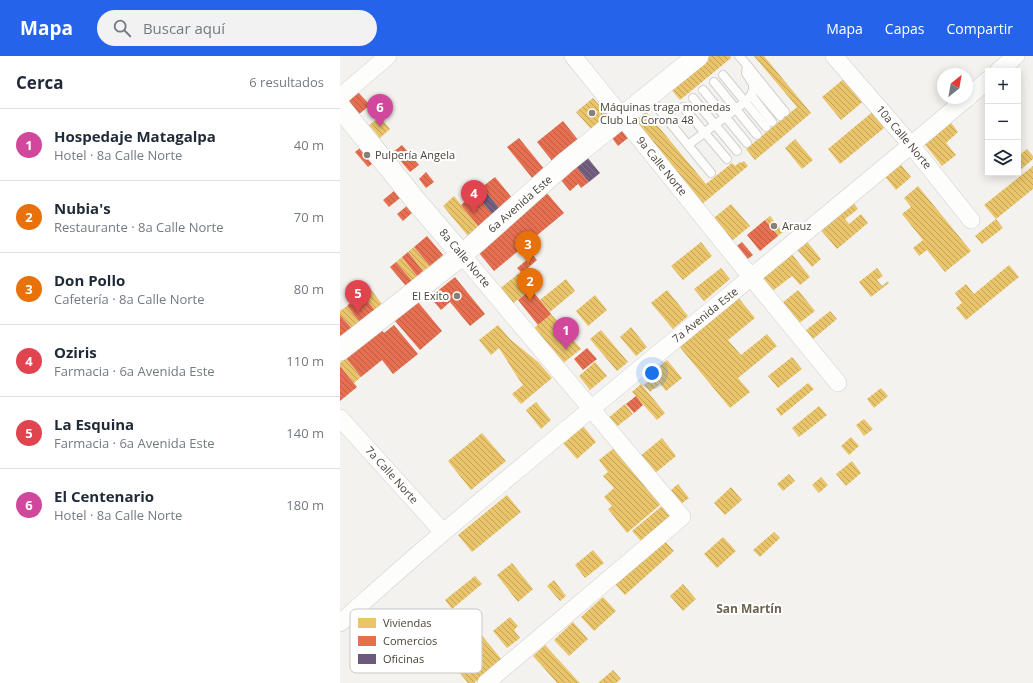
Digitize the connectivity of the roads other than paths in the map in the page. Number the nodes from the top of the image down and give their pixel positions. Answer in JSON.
{"nodes":[{"id":1,"x":388,"y":56,"type":"edge"},
{"id":2,"x":573,"y":56,"type":"edge"},
{"id":3,"x":698,"y":56,"type":"edge"},
{"id":4,"x":739,"y":56,"type":"edge"},
{"id":5,"x":834,"y":56,"type":"edge"},
{"id":6,"x":1016,"y":56,"type":"edge"},
{"id":7,"x":747,"y":65,"type":"junction"},
{"id":8,"x":1002,"y":68,"type":"edge"},
{"id":9,"x":722,"y":75,"type":"dead end"},
{"id":10,"x":714,"y":82,"type":"dead end"},
{"id":11,"x":985,"y":83,"type":"edge"},
{"id":12,"x":753,"y":84,"type":"junction"},
{"id":13,"x":703,"y":90,"type":"dead end"},
{"id":14,"x":973,"y":93,"type":"edge"},
{"id":15,"x":751,"y":95,"type":"junction"},
{"id":16,"x":648,"y":96,"type":"junction"},
{"id":17,"x":340,"y":97,"type":"edge"},
{"id":18,"x":693,"y":98,"type":"dead end"},
{"id":19,"x":745,"y":102,"type":"junction"},
{"id":20,"x":960,"y":104,"type":"edge"},
{"id":21,"x":340,"y":107,"type":"edge"},
{"id":22,"x":684,"y":107,"type":"dead end"},
{"id":23,"x":736,"y":109,"type":"junction"},
{"id":24,"x":725,"y":116,"type":"junction"},
{"id":25,"x":623,"y":117,"type":"junction"},
{"id":26,"x":715,"y":125,"type":"junction"},
{"id":27,"x":705,"y":132,"type":"junction"},
{"id":28,"x":757,"y":135,"type":"dead end"},
{"id":29,"x":747,"y":143,"type":"dead end"},
{"id":30,"x":688,"y":145,"type":"junction"},
{"id":31,"x":911,"y":145,"type":"junction"},
{"id":32,"x":737,"y":151,"type":"dead end"},
{"id":33,"x":727,"y":159,"type":"dead end"},
{"id":34,"x":711,"y":172,"type":"dead end"},
{"id":35,"x":971,"y":220,"type":"dead end"},
{"id":36,"x":462,"y":255,"type":"junction"},
{"id":37,"x":751,"y":277,"type":"junction"},
{"id":38,"x":340,"y":350,"type":"edge"},
{"id":39,"x":838,"y":383,"type":"dead end"},
{"id":40,"x":591,"y":408,"type":"junction"},
{"id":41,"x":340,"y":418,"type":"edge"},
{"id":42,"x":443,"y":532,"type":"junction"},
{"id":43,"x":356,"y":609,"type":"edge"},
{"id":44,"x":350,"y":614,"type":"edge"},
{"id":45,"x":340,"y":623,"type":"edge"},
{"id":46,"x":486,"y":683,"type":"edge"}],
"edges":[{"from":1,"to":17,"type":"street"},
{"from":2,"to":25,"type":"street","name":"9a Calle Norte"},
{"from":3,"to":16,"type":"street","name":"6a Avenida Este"},
{"from":4,"to":7,"type":"lane"},
{"from":5,"to":31,"type":"street","name":"10a Calle Norte"},
{"from":6,"to":8,"type":"street"},
{"from":7,"to":12,"type":"lane"},
{"from":7,"to":12,"type":"lane"},
{"from":9,"to":19,"type":"lane"},
{"from":10,"to":23,"type":"lane"},
{"from":11,"to":14,"type":"street","name":"7a Avenida Este"},
{"from":12,"to":15,"type":"lane"},
{"from":13,"to":24,"type":"lane"},
{"from":15,"to":19,"type":"lane"},
{"from":15,"to":19,"type":"lane"},
{"from":16,"to":25,"type":"street","name":"6a Avenida Este"},
{"from":16,"to":30,"type":"lane"},
{"from":18,"to":26,"type":"lane"},
{"from":19,"to":23,"type":"lane"},
{"from":20,"to":31,"type":"street","name":"7a Avenida Este"},
{"from":21,"to":36,"type":"street","name":"8a Calle Norte"},
{"from":22,"to":27,"type":"lane"},
{"from":23,"to":24,"type":"lane"},
{"from":23,"to":28,"type":"lane"},
{"from":24,"to":26,"type":"lane"},
{"from":24,"to":29,"type":"lane"},
{"from":25,"to":36,"type":"street","name":"6a Avenida Este"},
{"from":25,"to":37,"type":"street","name":"9a Calle Norte"},
{"from":26,"to":27,"type":"lane"},
{"from":26,"to":32,"type":"lane"},
{"from":27,"to":30,"type":"lane"},
{"from":27,"to":33,"type":"lane"},
{"from":30,"to":34,"type":"lane"},
{"from":31,"to":35,"type":"street","name":"10a Calle Norte"},
{"from":31,"to":37,"type":"street","name":"7a Avenida Este"},
{"from":36,"to":38,"type":"street","name":"6a Avenida Este"},
{"from":36,"to":40,"type":"street","name":"8a Calle Norte"},
{"from":37,"to":39,"type":"street","name":"9a Calle Norte"},
{"from":37,"to":40,"type":"street","name":"7a Avenida Este"},
{"from":40,"to":42,"type":"street","name":"7a Avenida Este"},
{"from":40,"to":46,"type":"street","name":"8a Calle Norte"},
{"from":41,"to":42,"type":"street","name":"7a Calle Norte"},
{"from":42,"to":43,"type":"street","name":"7a Avenida Este"},
{"from":44,"to":45,"type":"street","name":"7a Avenida Este"}]}
